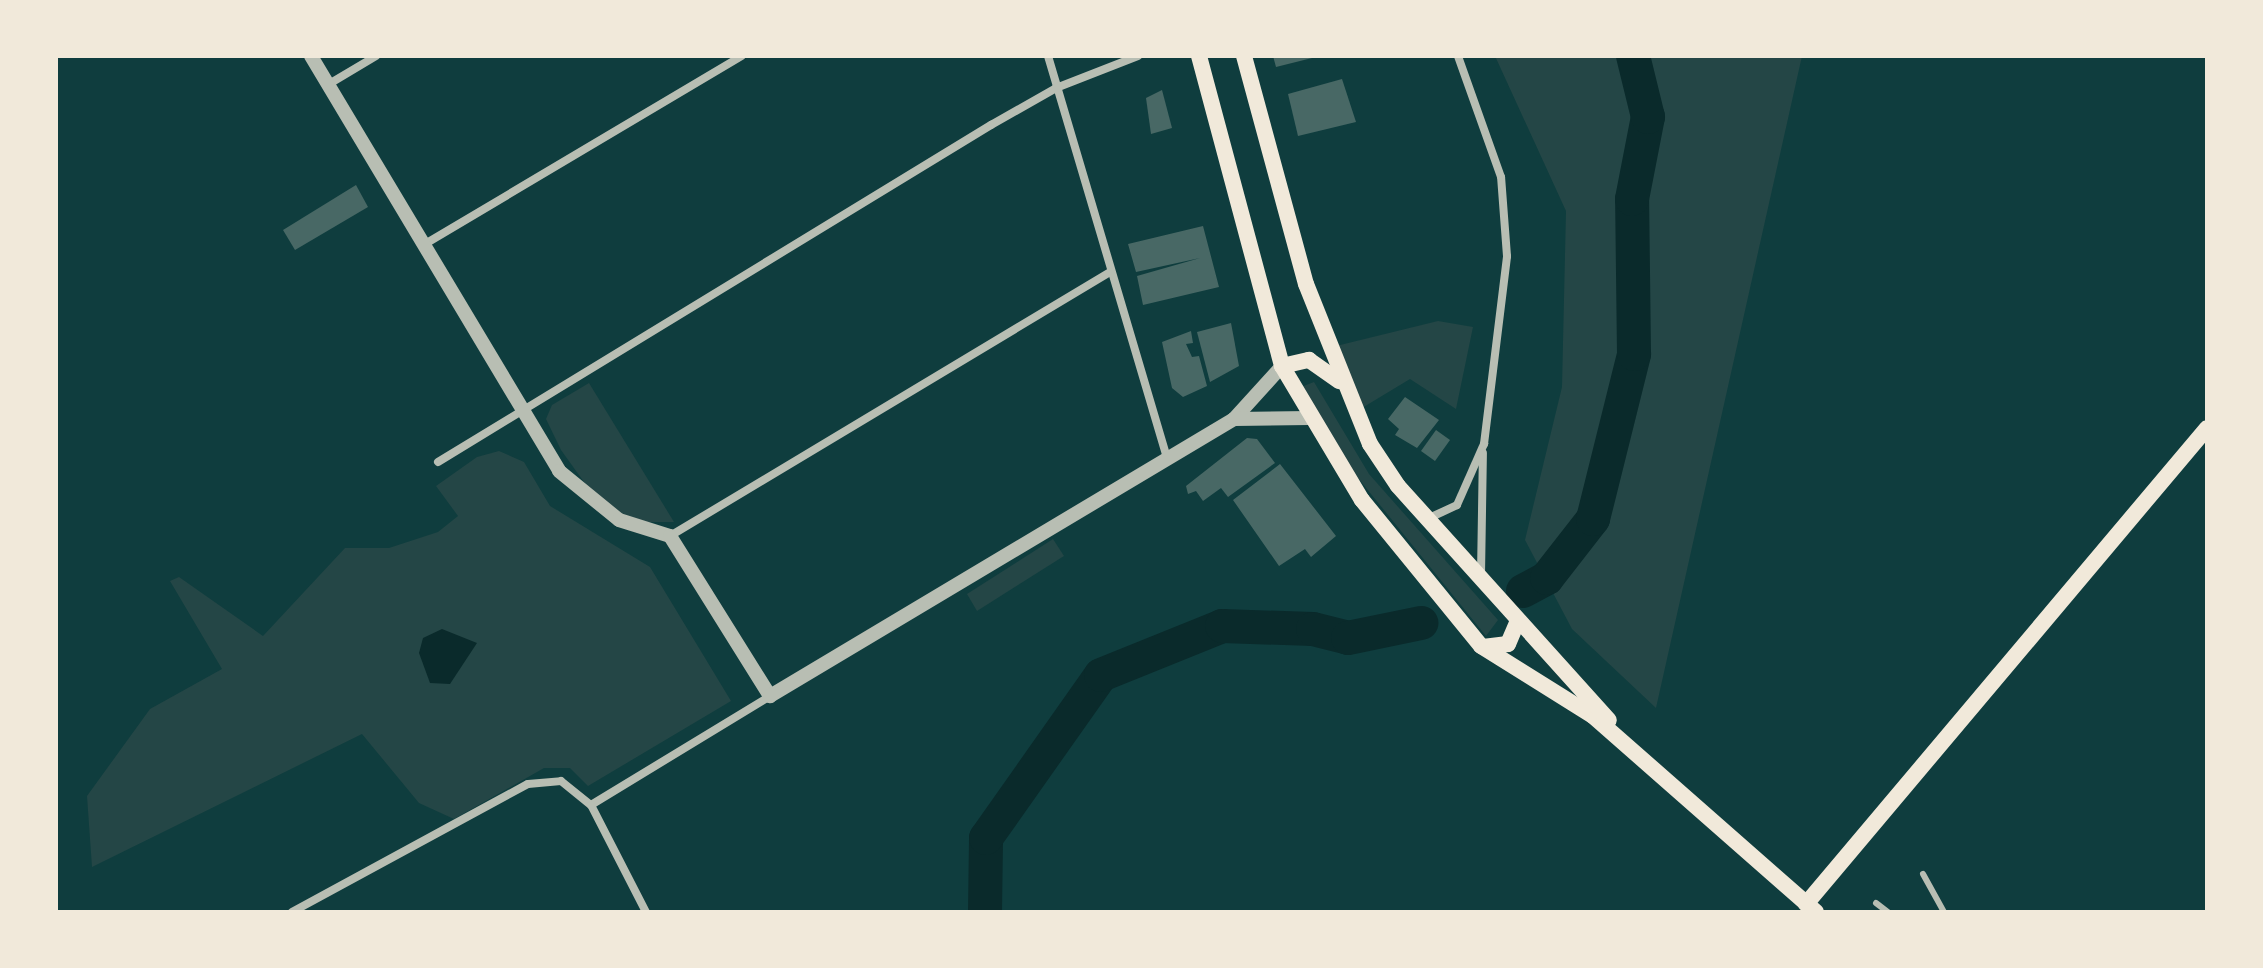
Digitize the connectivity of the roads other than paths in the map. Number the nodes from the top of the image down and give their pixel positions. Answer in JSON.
{"nodes":[{"id":1,"x":311,"y":56,"type":"edge"},
{"id":2,"x":376,"y":56,"type":"edge"},
{"id":3,"x":741,"y":56,"type":"edge"},
{"id":4,"x":1048,"y":56,"type":"edge"},
{"id":5,"x":1138,"y":56,"type":"edge"},
{"id":6,"x":1199,"y":56,"type":"edge"},
{"id":7,"x":1244,"y":56,"type":"edge"},
{"id":8,"x":1458,"y":56,"type":"edge"},
{"id":9,"x":329,"y":84,"type":"junction"},
{"id":10,"x":1056,"y":88,"type":"junction"},
{"id":11,"x":425,"y":244,"type":"junction"},
{"id":12,"x":1110,"y":272,"type":"junction"},
{"id":13,"x":1282,"y":366,"type":"junction"},
{"id":14,"x":1340,"y":382,"type":"junction"},
{"id":15,"x":520,"y":410,"type":"junction"},
{"id":16,"x":1309,"y":418,"type":"junction"},
{"id":17,"x":1234,"y":419,"type":"junction"},
{"id":18,"x":2207,"y":428,"type":"edge"},
{"id":19,"x":1484,"y":444,"type":"junction"},
{"id":20,"x":1167,"y":457,"type":"junction"},
{"id":21,"x":438,"y":462,"type":"dead end"},
{"id":22,"x":1426,"y":518,"type":"junction"},
{"id":23,"x":670,"y":536,"type":"junction"},
{"id":24,"x":1481,"y":577,"type":"junction"},
{"id":25,"x":1518,"y":620,"type":"junction"},
{"id":26,"x":1481,"y":646,"type":"junction"},
{"id":27,"x":770,"y":696,"type":"junction"},
{"id":28,"x":1637,"y":752,"type":"junction"},
{"id":29,"x":591,"y":805,"type":"junction"},
{"id":30,"x":1923,"y":874,"type":"dead end"},
{"id":31,"x":1876,"y":903,"type":"dead end"},
{"id":32,"x":1811,"y":908,"type":"edge"},
{"id":33,"x":292,"y":912,"type":"edge"},
{"id":34,"x":646,"y":912,"type":"edge"},
{"id":35,"x":1888,"y":912,"type":"edge"},
{"id":36,"x":1944,"y":912,"type":"edge"}],
"edges":[{"from":1,"to":9,"type":"street"},
{"from":2,"to":9,"type":"street"},
{"from":3,"to":11,"type":"street"},
{"from":4,"to":10,"type":"street"},
{"from":5,"to":10,"type":"street"},
{"from":6,"to":13,"type":"main road"},
{"from":7,"to":14,"type":"main road"},
{"from":8,"to":19,"type":"street"},
{"from":9,"to":11,"type":"street"},
{"from":10,"to":12,"type":"street"},
{"from":10,"to":15,"type":"street"},
{"from":11,"to":15,"type":"street"},
{"from":12,"to":20,"type":"street"},
{"from":12,"to":23,"type":"street"},
{"from":13,"to":14,"type":"main road"},
{"from":13,"to":16,"type":"main road"},
{"from":13,"to":17,"type":"street"},
{"from":14,"to":22,"type":"main road"},
{"from":15,"to":21,"type":"street"},
{"from":15,"to":23,"type":"street"},
{"from":16,"to":17,"type":"street"},
{"from":16,"to":26,"type":"main road"},
{"from":17,"to":20,"type":"street"},
{"from":18,"to":32,"type":"main road"},
{"from":19,"to":22,"type":"street"},
{"from":19,"to":24,"type":"street"},
{"from":20,"to":27,"type":"street"},
{"from":22,"to":24,"type":"main road"},
{"from":23,"to":27,"type":"street"},
{"from":24,"to":25,"type":"main road"},
{"from":25,"to":26,"type":"main road"},
{"from":25,"to":28,"type":"main road"},
{"from":26,"to":28,"type":"main road"},
{"from":27,"to":29,"type":"street"},
{"from":28,"to":32,"type":"main road"},
{"from":29,"to":33,"type":"street"},
{"from":29,"to":34,"type":"street"},
{"from":30,"to":36,"type":"lane"},
{"from":31,"to":35,"type":"lane"}]}
